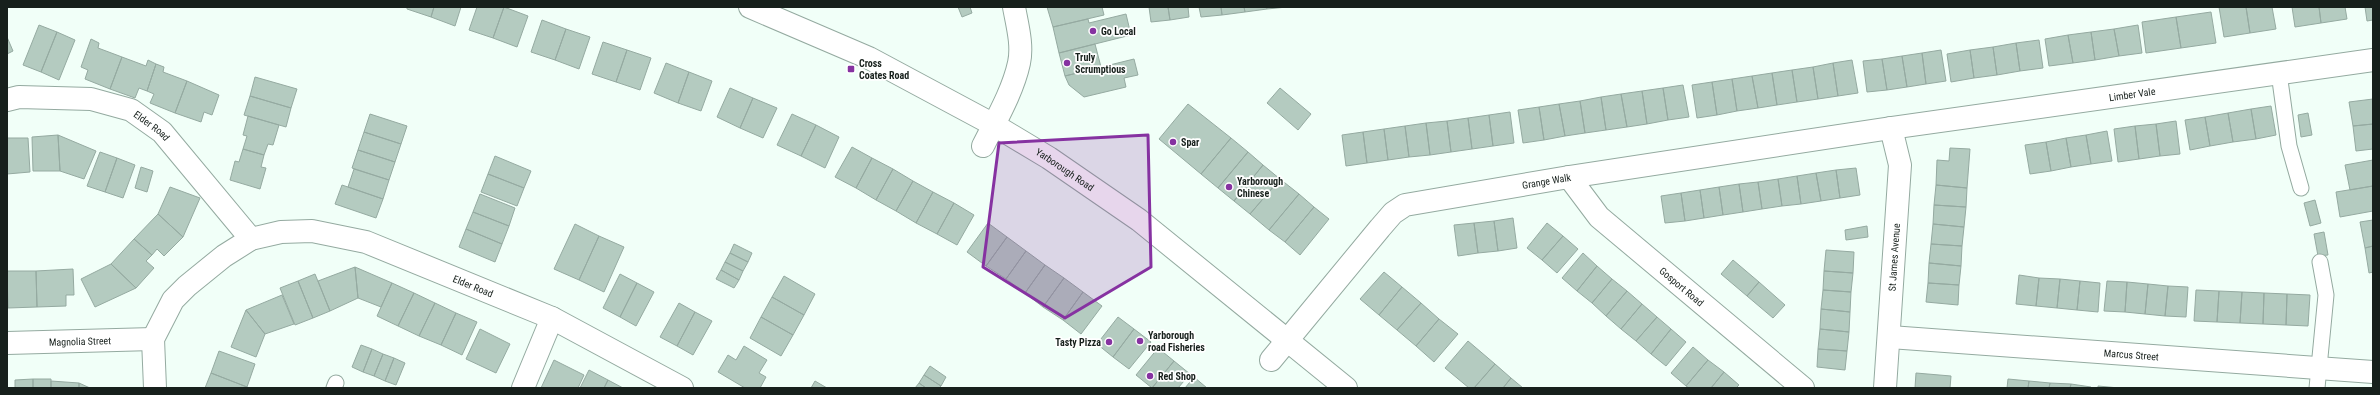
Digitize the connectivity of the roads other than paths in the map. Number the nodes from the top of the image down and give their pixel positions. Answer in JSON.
{"nodes":[{"id":1,"x":750,"y":7,"type":"edge"},
{"id":2,"x":1014,"y":7,"type":"edge"},
{"id":3,"x":2373,"y":60,"type":"edge"},
{"id":4,"x":2279,"y":73,"type":"junction"},
{"id":5,"x":7,"y":100,"type":"edge"},
{"id":6,"x":994,"y":125,"type":"junction"},
{"id":7,"x":1891,"y":128,"type":"junction"},
{"id":8,"x":983,"y":146,"type":"dead end"},
{"id":9,"x":1569,"y":177,"type":"junction"},
{"id":10,"x":2301,"y":188,"type":"dead end"},
{"id":11,"x":251,"y":239,"type":"junction"},
{"id":12,"x":2320,"y":262,"type":"dead end"},
{"id":13,"x":552,"y":318,"type":"junction"},
{"id":14,"x":1890,"y":337,"type":"junction"},
{"id":15,"x":153,"y":339,"type":"junction"},
{"id":16,"x":1288,"y":340,"type":"junction"},
{"id":17,"x":7,"y":343,"type":"edge"},
{"id":18,"x":1271,"y":360,"type":"dead end"},
{"id":19,"x":2373,"y":372,"type":"edge"},
{"id":20,"x":2318,"y":378,"type":"edge"},
{"id":21,"x":155,"y":388,"type":"edge"},
{"id":22,"x":523,"y":388,"type":"edge"},
{"id":23,"x":682,"y":388,"type":"edge"},
{"id":24,"x":1346,"y":388,"type":"edge"},
{"id":25,"x":1803,"y":388,"type":"edge"},
{"id":26,"x":1885,"y":388,"type":"edge"}],
"edges":[{"from":1,"to":6,"type":"street","name":"Yarborough Road"},
{"from":2,"to":6,"type":"street"},
{"from":3,"to":4,"type":"street","name":"Limber Vale"},
{"from":4,"to":7,"type":"street","name":"Limber Vale"},
{"from":4,"to":10,"type":"lane"},
{"from":5,"to":11,"type":"street","name":"Elder Road"},
{"from":6,"to":8,"type":"street"},
{"from":6,"to":16,"type":"street","name":"Yarborough Road"},
{"from":7,"to":9,"type":"street","name":"Grange Walk"},
{"from":7,"to":14,"type":"street","name":"St James Avenue"},
{"from":9,"to":16,"type":"street","name":"Grange Walk"},
{"from":9,"to":25,"type":"street","name":"Gosport Road"},
{"from":11,"to":13,"type":"street","name":"Elder Road"},
{"from":11,"to":15,"type":"street","name":"Elder Road"},
{"from":12,"to":20,"type":"lane"},
{"from":13,"to":22,"type":"street"},
{"from":13,"to":23,"type":"street","name":"Elder Road"},
{"from":14,"to":20,"type":"street","name":"Marcus Street"},
{"from":14,"to":26,"type":"street","name":"St James Avenue"},
{"from":15,"to":17,"type":"street","name":"Magnolia Street"},
{"from":15,"to":21,"type":"street"},
{"from":16,"to":18,"type":"street","name":"Grange Walk"},
{"from":16,"to":24,"type":"street","name":"Yarborough Road"},
{"from":19,"to":20,"type":"street","name":"Marcus Street"}]}
